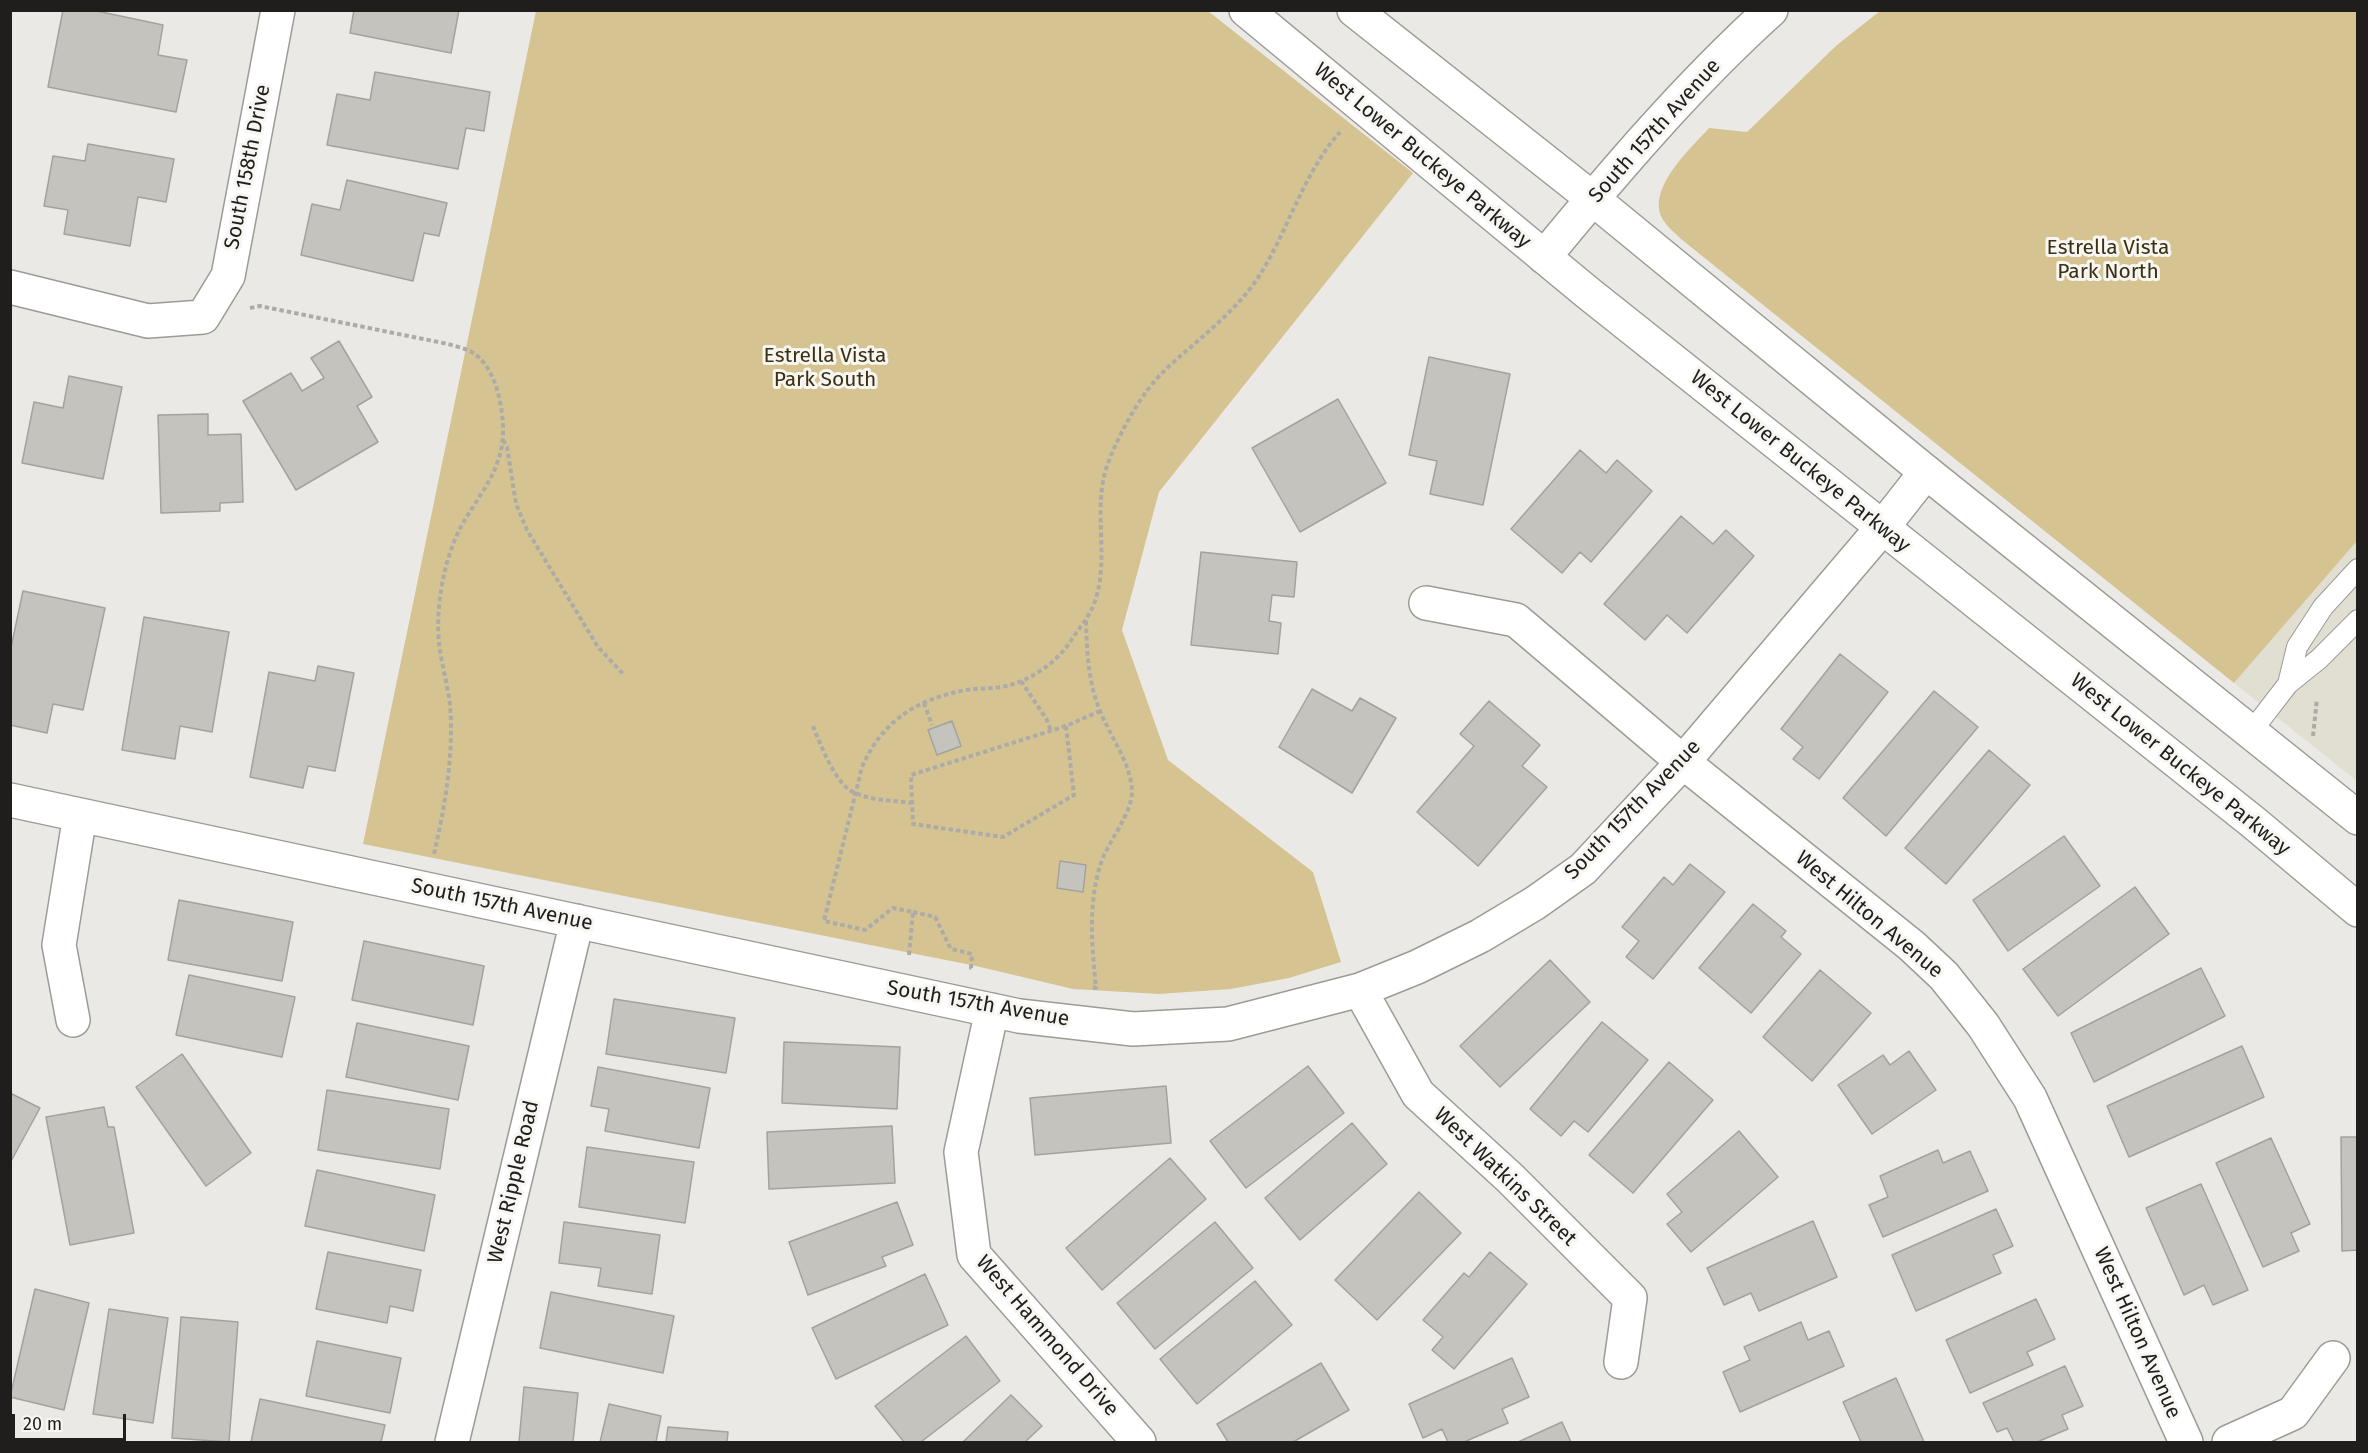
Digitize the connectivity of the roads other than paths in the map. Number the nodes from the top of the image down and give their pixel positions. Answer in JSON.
{"nodes":[{"id":1,"x":278,"y":10,"type":"edge"},
{"id":2,"x":1246,"y":10,"type":"edge"},
{"id":3,"x":1354,"y":10,"type":"edge"},
{"id":4,"x":1771,"y":10,"type":"edge"},
{"id":5,"x":1593,"y":199,"type":"junction"},
{"id":6,"x":1544,"y":257,"type":"junction"},
{"id":7,"x":10,"y":287,"type":"edge"},
{"id":8,"x":1926,"y":472,"type":"junction"},
{"id":9,"x":1882,"y":528,"type":"junction"},
{"id":10,"x":2358,"y":569,"type":"edge"},
{"id":11,"x":1426,"y":603,"type":"dead end"},
{"id":12,"x":2358,"y":620,"type":"edge"},
{"id":13,"x":2289,"y":684,"type":"junction"},
{"id":14,"x":2251,"y":732,"type":"junction"},
{"id":15,"x":1683,"y":762,"type":"junction"},
{"id":16,"x":10,"y":800,"type":"edge"},
{"id":17,"x":80,"y":815,"type":"junction"},
{"id":18,"x":2358,"y":818,"type":"edge"},
{"id":19,"x":2358,"y":910,"type":"edge"},
{"id":20,"x":577,"y":921,"type":"junction"},
{"id":21,"x":1360,"y":990,"type":"junction"},
{"id":22,"x":992,"y":1010,"type":"junction"},
{"id":23,"x":74,"y":1020,"type":"dead end"},
{"id":24,"x":2333,"y":1358,"type":"dead end"},
{"id":25,"x":1621,"y":1362,"type":"dead end"},
{"id":26,"x":452,"y":1443,"type":"edge"},
{"id":27,"x":1138,"y":1443,"type":"edge"},
{"id":28,"x":2186,"y":1443,"type":"edge"},
{"id":29,"x":2229,"y":1443,"type":"edge"}],
"edges":[{"from":1,"to":7,"type":"street","name":"South 158th Drive"},
{"from":2,"to":6,"type":"street","name":"West Lower Buckeye Parkway"},
{"from":3,"to":5,"type":"street"},
{"from":4,"to":5,"type":"street","name":"South 157th Avenue"},
{"from":5,"to":6,"type":"street","name":"South 157th Avenue"},
{"from":5,"to":8,"type":"street"},
{"from":6,"to":9,"type":"street","name":"West Lower Buckeye Parkway"},
{"from":8,"to":9,"type":"street","name":"South 157th Avenue"},
{"from":8,"to":14,"type":"street"},
{"from":9,"to":15,"type":"street","name":"South 157th Avenue"},
{"from":9,"to":19,"type":"street","name":"West Lower Buckeye Parkway"},
{"from":10,"to":13,"type":"lane"},
{"from":11,"to":15,"type":"street","name":"West Hilton Avenue"},
{"from":12,"to":13,"type":"lane"},
{"from":13,"to":14,"type":"lane"},
{"from":14,"to":18,"type":"street"},
{"from":15,"to":21,"type":"street","name":"South 157th Avenue"},
{"from":15,"to":28,"type":"street","name":"West Hilton Avenue"},
{"from":16,"to":17,"type":"street","name":"South 157th Avenue"},
{"from":17,"to":20,"type":"street","name":"South 157th Avenue"},
{"from":17,"to":23,"type":"street"},
{"from":20,"to":22,"type":"street","name":"South 157th Avenue"},
{"from":20,"to":26,"type":"street","name":"West Ripple Road"},
{"from":21,"to":22,"type":"street","name":"South 157th Avenue"},
{"from":21,"to":25,"type":"street","name":"West Watkins Street"},
{"from":22,"to":27,"type":"street","name":"West Hammond Drive"},
{"from":24,"to":29,"type":"street"}]}
